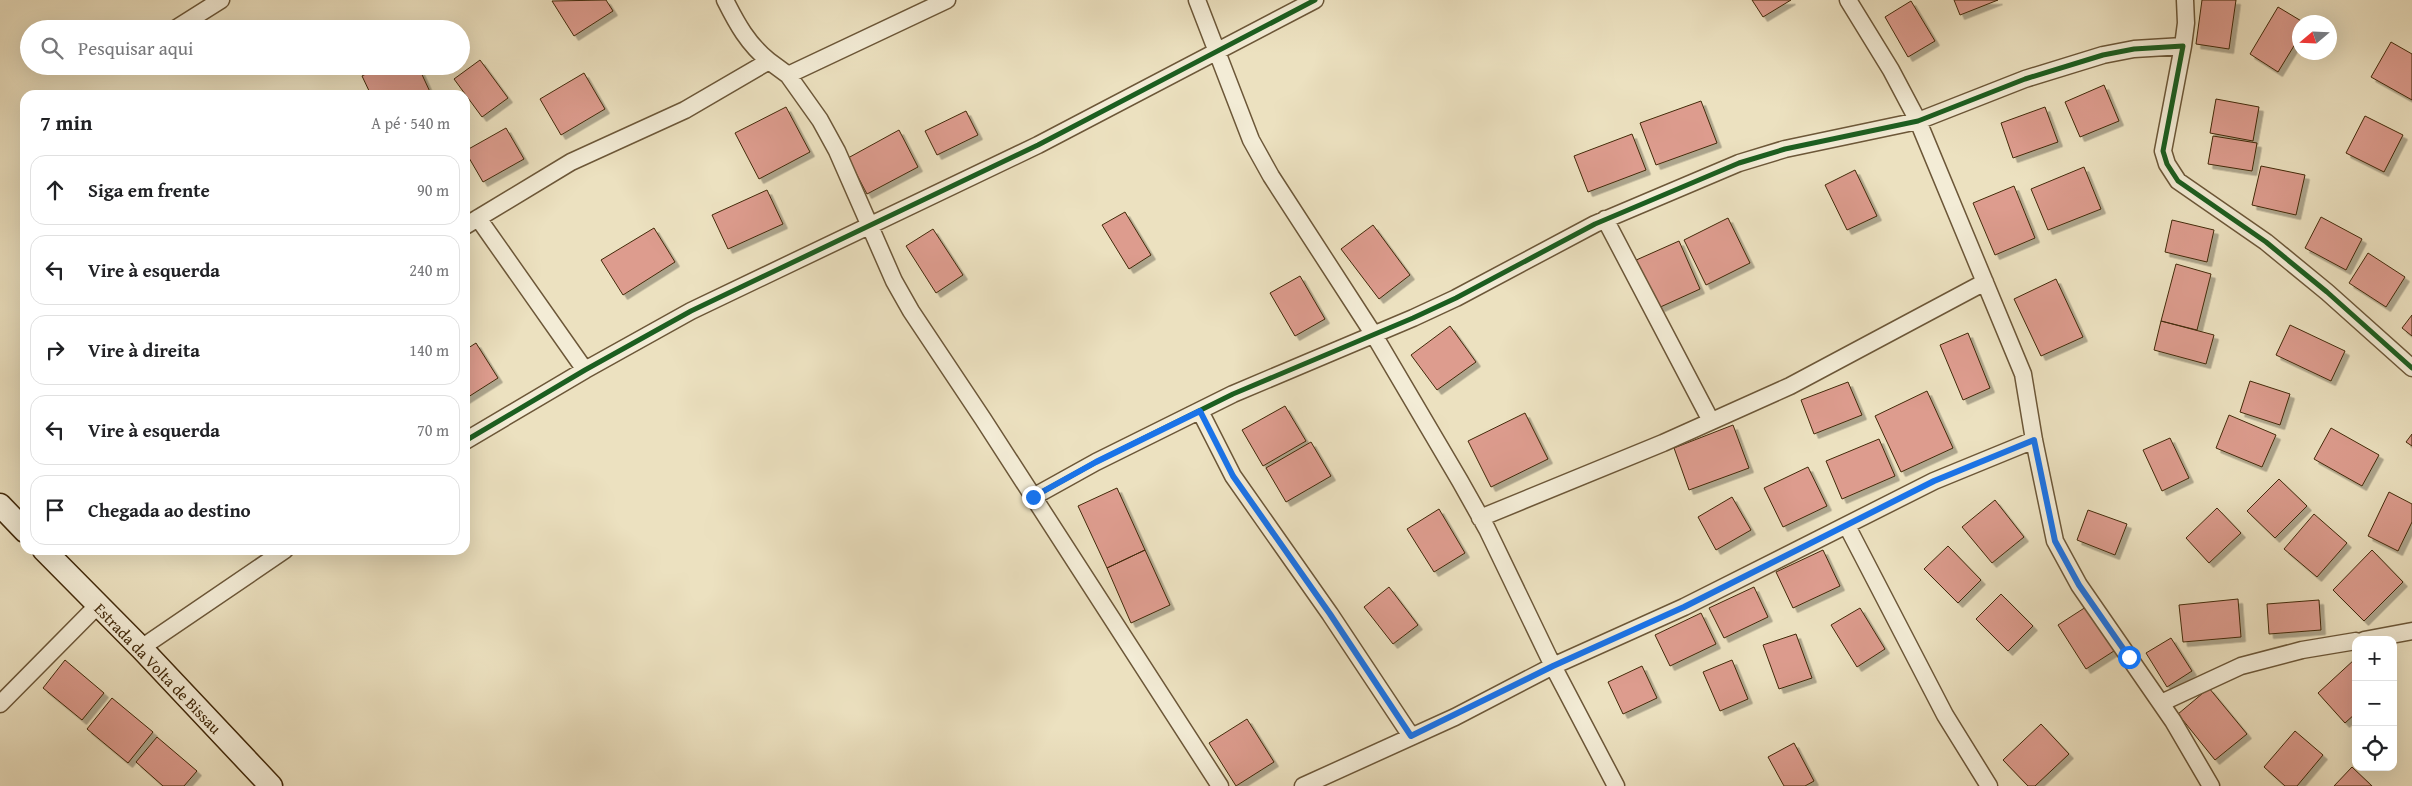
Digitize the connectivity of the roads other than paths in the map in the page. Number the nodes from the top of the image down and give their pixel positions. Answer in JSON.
{"nodes":[{"id":1,"x":221,"y":0,"type":"edge"},
{"id":2,"x":725,"y":0,"type":"edge"},
{"id":3,"x":948,"y":0,"type":"edge"},
{"id":4,"x":1197,"y":0,"type":"edge"},
{"id":5,"x":1315,"y":0,"type":"edge"},
{"id":6,"x":1848,"y":0,"type":"edge"},
{"id":7,"x":2185,"y":0,"type":"edge"},
{"id":8,"x":189,"y":20,"type":"edge"},
{"id":9,"x":2183,"y":46,"type":"junction"},
{"id":10,"x":1217,"y":50,"type":"junction"},
{"id":11,"x":769,"y":62,"type":"junction"},
{"id":12,"x":788,"y":75,"type":"junction"},
{"id":13,"x":1918,"y":121,"type":"junction"},
{"id":14,"x":1605,"y":219,"type":"junction"},
{"id":15,"x":471,"y":222,"type":"edge"},
{"id":16,"x":870,"y":226,"type":"junction"},
{"id":17,"x":1985,"y":282,"type":"junction"},
{"id":18,"x":1374,"y":335,"type":"junction"},
{"id":19,"x":2412,"y":368,"type":"edge"},
{"id":20,"x":585,"y":370,"type":"junction"},
{"id":21,"x":1200,"y":411,"type":"junction"},
{"id":22,"x":1711,"y":421,"type":"junction"},
{"id":23,"x":470,"y":438,"type":"edge"},
{"id":24,"x":2034,"y":440,"type":"junction"},
{"id":25,"x":1033,"y":497,"type":"junction"},
{"id":26,"x":0,"y":505,"type":"edge"},
{"id":27,"x":1480,"y":518,"type":"junction"},
{"id":28,"x":20,"y":525,"type":"edge"},
{"id":29,"x":1847,"y":526,"type":"junction"},
{"id":30,"x":49,"y":555,"type":"edge"},
{"id":31,"x":271,"y":555,"type":"edge"},
{"id":32,"x":98,"y":605,"type":"junction"},
{"id":33,"x":2412,"y":631,"type":"edge"},
{"id":34,"x":2385,"y":636,"type":"edge"},
{"id":35,"x":2352,"y":642,"type":"edge"},
{"id":36,"x":142,"y":648,"type":"junction"},
{"id":37,"x":1553,"y":666,"type":"junction"},
{"id":38,"x":2161,"y":703,"type":"junction"},
{"id":39,"x":0,"y":704,"type":"edge"},
{"id":40,"x":1411,"y":736,"type":"junction"},
{"id":41,"x":271,"y":786,"type":"edge"},
{"id":42,"x":1220,"y":786,"type":"edge"},
{"id":43,"x":1303,"y":786,"type":"edge"},
{"id":44,"x":1616,"y":786,"type":"edge"},
{"id":45,"x":1989,"y":786,"type":"edge"},
{"id":46,"x":2211,"y":786,"type":"edge"}],
"edges":[{"from":1,"to":8,"type":"street"},
{"from":2,"to":11,"type":"street"},
{"from":3,"to":12,"type":"street"},
{"from":4,"to":10,"type":"street"},
{"from":5,"to":10,"type":"street"},
{"from":6,"to":13,"type":"street"},
{"from":7,"to":9,"type":"street"},
{"from":9,"to":13,"type":"street"},
{"from":9,"to":19,"type":"street"},
{"from":10,"to":16,"type":"street"},
{"from":10,"to":18,"type":"street"},
{"from":11,"to":12,"type":"street"},
{"from":11,"to":15,"type":"street"},
{"from":12,"to":16,"type":"street"},
{"from":13,"to":14,"type":"street"},
{"from":13,"to":17,"type":"street"},
{"from":14,"to":18,"type":"street"},
{"from":14,"to":22,"type":"street"},
{"from":15,"to":20,"type":"street"},
{"from":16,"to":20,"type":"street"},
{"from":16,"to":25,"type":"street"},
{"from":17,"to":22,"type":"street"},
{"from":17,"to":24,"type":"street"},
{"from":18,"to":21,"type":"street"},
{"from":18,"to":27,"type":"street"},
{"from":20,"to":23,"type":"street"},
{"from":21,"to":25,"type":"street"},
{"from":21,"to":40,"type":"street"},
{"from":22,"to":27,"type":"street"},
{"from":24,"to":29,"type":"street"},
{"from":24,"to":38,"type":"street"},
{"from":25,"to":42,"type":"street"},
{"from":26,"to":28,"type":"main road"},
{"from":27,"to":37,"type":"street"},
{"from":29,"to":37,"type":"street"},
{"from":29,"to":45,"type":"street"},
{"from":30,"to":32,"type":"main road","name":"Estrada da Volta de Bissau"},
{"from":31,"to":36,"type":"street"},
{"from":32,"to":36,"type":"main road","name":"Estrada da Volta de Bissau"},
{"from":32,"to":39,"type":"street"},
{"from":33,"to":34,"type":"street"},
{"from":35,"to":38,"type":"street"},
{"from":36,"to":41,"type":"main road","name":"Estrada da Volta de Bissau"},
{"from":37,"to":40,"type":"street"},
{"from":37,"to":44,"type":"street"},
{"from":38,"to":46,"type":"street"},
{"from":40,"to":43,"type":"street"}]}
